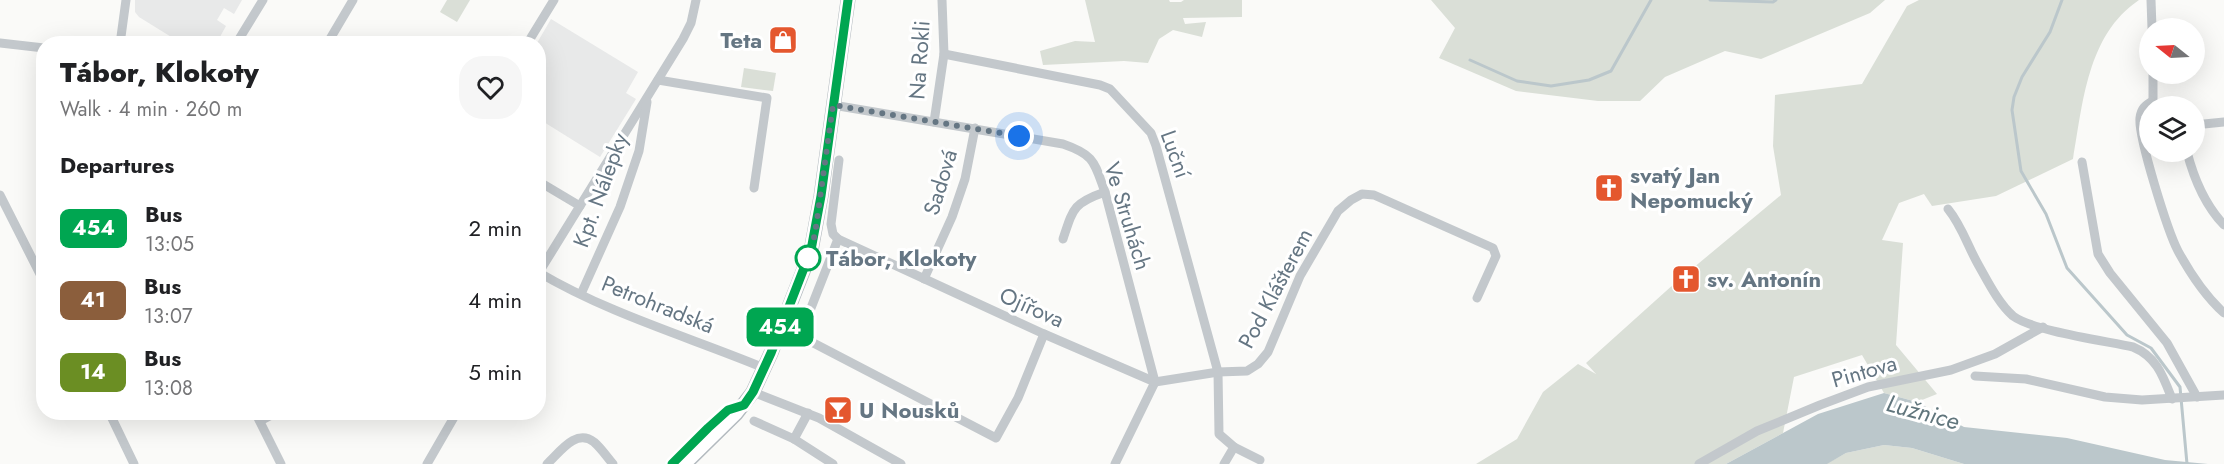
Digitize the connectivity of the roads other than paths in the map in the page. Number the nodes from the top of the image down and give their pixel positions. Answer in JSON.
{"nodes":[{"id":1,"x":126,"y":0,"type":"edge"},
{"id":2,"x":263,"y":0,"type":"edge"},
{"id":3,"x":353,"y":0,"type":"edge"},
{"id":4,"x":554,"y":0,"type":"edge"},
{"id":5,"x":696,"y":0,"type":"edge"},
{"id":6,"x":848,"y":0,"type":"edge"},
{"id":7,"x":942,"y":0,"type":"edge"},
{"id":8,"x":2151,"y":0,"type":"edge"},
{"id":9,"x":2152,"y":18,"type":"edge"},
{"id":10,"x":121,"y":36,"type":"edge"},
{"id":11,"x":241,"y":36,"type":"edge"},
{"id":12,"x":332,"y":36,"type":"edge"},
{"id":13,"x":532,"y":36,"type":"edge"},
{"id":14,"x":0,"y":43,"type":"edge"},
{"id":15,"x":36,"y":47,"type":"edge"},
{"id":16,"x":944,"y":54,"type":"junction"},
{"id":17,"x":658,"y":80,"type":"junction"},
{"id":18,"x":648,"y":97,"type":"junction"},
{"id":19,"x":833,"y":105,"type":"junction"},
{"id":20,"x":934,"y":122,"type":"junction"},
{"id":21,"x":2224,"y":122,"type":"edge"},
{"id":22,"x":2205,"y":124,"type":"edge"},
{"id":23,"x":975,"y":128,"type":"junction"},
{"id":24,"x":839,"y":160,"type":"dead end"},
{"id":25,"x":2082,"y":162,"type":"dead end"},
{"id":26,"x":2150,"y":162,"type":"edge"},
{"id":27,"x":2190,"y":162,"type":"edge"},
{"id":28,"x":546,"y":186,"type":"edge"},
{"id":29,"x":754,"y":188,"type":"dead end"},
{"id":30,"x":1105,"y":192,"type":"junction"},
{"id":31,"x":0,"y":195,"type":"edge"},
{"id":32,"x":580,"y":206,"type":"junction"},
{"id":33,"x":1948,"y":209,"type":"dead end"},
{"id":34,"x":2224,"y":225,"type":"edge"},
{"id":35,"x":838,"y":239,"type":"junction"},
{"id":36,"x":1063,"y":239,"type":"dead end"},
{"id":37,"x":546,"y":262,"type":"edge"},
{"id":38,"x":36,"y":266,"type":"edge"},
{"id":39,"x":546,"y":276,"type":"edge"},
{"id":40,"x":924,"y":279,"type":"junction"},
{"id":41,"x":581,"y":294,"type":"junction"},
{"id":42,"x":1477,"y":298,"type":"dead end"},
{"id":43,"x":2224,"y":313,"type":"edge"},
{"id":44,"x":2043,"y":327,"type":"junction"},
{"id":45,"x":1044,"y":334,"type":"junction"},
{"id":46,"x":764,"y":368,"type":"junction"},
{"id":47,"x":1218,"y":372,"type":"junction"},
{"id":48,"x":1975,"y":376,"type":"dead end"},
{"id":49,"x":1155,"y":382,"type":"junction"},
{"id":50,"x":753,"y":392,"type":"junction"},
{"id":51,"x":2224,"y":395,"type":"edge"},
{"id":52,"x":2197,"y":397,"type":"junction"},
{"id":53,"x":2172,"y":399,"type":"junction"},
{"id":54,"x":808,"y":413,"type":"junction"},
{"id":55,"x":113,"y":420,"type":"edge"},
{"id":56,"x":259,"y":420,"type":"edge"},
{"id":57,"x":452,"y":420,"type":"edge"},
{"id":58,"x":754,"y":421,"type":"dead end"},
{"id":59,"x":794,"y":439,"type":"junction"},
{"id":60,"x":1234,"y":447,"type":"junction"},
{"id":61,"x":1260,"y":460,"type":"dead end"},
{"id":62,"x":890,"y":461,"type":"edge"},
{"id":63,"x":135,"y":464,"type":"edge"},
{"id":64,"x":281,"y":464,"type":"edge"},
{"id":65,"x":427,"y":464,"type":"edge"},
{"id":66,"x":547,"y":464,"type":"edge"},
{"id":67,"x":613,"y":464,"type":"edge"},
{"id":68,"x":685,"y":464,"type":"edge"},
{"id":69,"x":833,"y":464,"type":"edge"},
{"id":70,"x":901,"y":464,"type":"edge"},
{"id":71,"x":1115,"y":464,"type":"edge"},
{"id":72,"x":1224,"y":464,"type":"edge"},
{"id":73,"x":1699,"y":464,"type":"edge"}],
"edges":[{"from":1,"to":10,"type":"street"},
{"from":2,"to":11,"type":"street"},
{"from":3,"to":12,"type":"street"},
{"from":4,"to":13,"type":"street"},
{"from":5,"to":17,"type":"street","name":"Kpt. Nálepky"},
{"from":6,"to":19,"type":"street"},
{"from":7,"to":16,"type":"street","name":"Na Rokli"},
{"from":8,"to":9,"type":"street"},
{"from":14,"to":15,"type":"street"},
{"from":16,"to":20,"type":"street","name":"Na Rokli"},
{"from":16,"to":47,"type":"street","name":"Luční"},
{"from":17,"to":18,"type":"street","name":"Kpt. Nálepky"},
{"from":17,"to":29,"type":"street"},
{"from":18,"to":32,"type":"street","name":"Kpt. Nálepky"},
{"from":18,"to":41,"type":"street","name":"Kpt. Nálepky"},
{"from":19,"to":20,"type":"street","name":"Ve Struhách"},
{"from":19,"to":46,"type":"street"},
{"from":20,"to":23,"type":"street","name":"Ve Struhách"},
{"from":21,"to":22,"type":"street"},
{"from":23,"to":30,"type":"street","name":"Ve Struhách"},
{"from":23,"to":40,"type":"street","name":"Sadová"},
{"from":24,"to":35,"type":"street"},
{"from":25,"to":52,"type":"street"},
{"from":26,"to":43,"type":"street"},
{"from":27,"to":34,"type":"street"},
{"from":28,"to":32,"type":"street"},
{"from":30,"to":36,"type":"street"},
{"from":30,"to":49,"type":"street","name":"Ve Struhách"},
{"from":31,"to":38,"type":"street"},
{"from":32,"to":37,"type":"street","name":"Kpt. Nálepky"},
{"from":33,"to":44,"type":"street"},
{"from":35,"to":40,"type":"street","name":"Ojířova"},
{"from":35,"to":45,"type":"street"},
{"from":39,"to":41,"type":"street","name":"Petrohradská"},
{"from":40,"to":45,"type":"street","name":"Ojířova"},
{"from":41,"to":46,"type":"street","name":"Petrohradská"},
{"from":42,"to":47,"type":"street","name":"Pod Klášterem"},
{"from":44,"to":53,"type":"street"},
{"from":44,"to":73,"type":"street","name":"Pintova"},
{"from":45,"to":49,"type":"street","name":"Ojířova"},
{"from":46,"to":50,"type":"street"},
{"from":47,"to":49,"type":"street","name":"Pod Klášterem"},
{"from":47,"to":60,"type":"street","name":"Luční"},
{"from":48,"to":53,"type":"street"},
{"from":49,"to":71,"type":"street"},
{"from":50,"to":54,"type":"street"},
{"from":50,"to":68,"type":"street"},
{"from":51,"to":52,"type":"street"},
{"from":52,"to":53,"type":"street"},
{"from":54,"to":59,"type":"street"},
{"from":54,"to":62,"type":"street"},
{"from":55,"to":63,"type":"street"},
{"from":56,"to":64,"type":"street"},
{"from":57,"to":65,"type":"street"},
{"from":58,"to":59,"type":"street"},
{"from":59,"to":69,"type":"street"},
{"from":60,"to":61,"type":"street"},
{"from":60,"to":72,"type":"street"},
{"from":62,"to":70,"type":"street"},
{"from":66,"to":67,"type":"street"}]}
